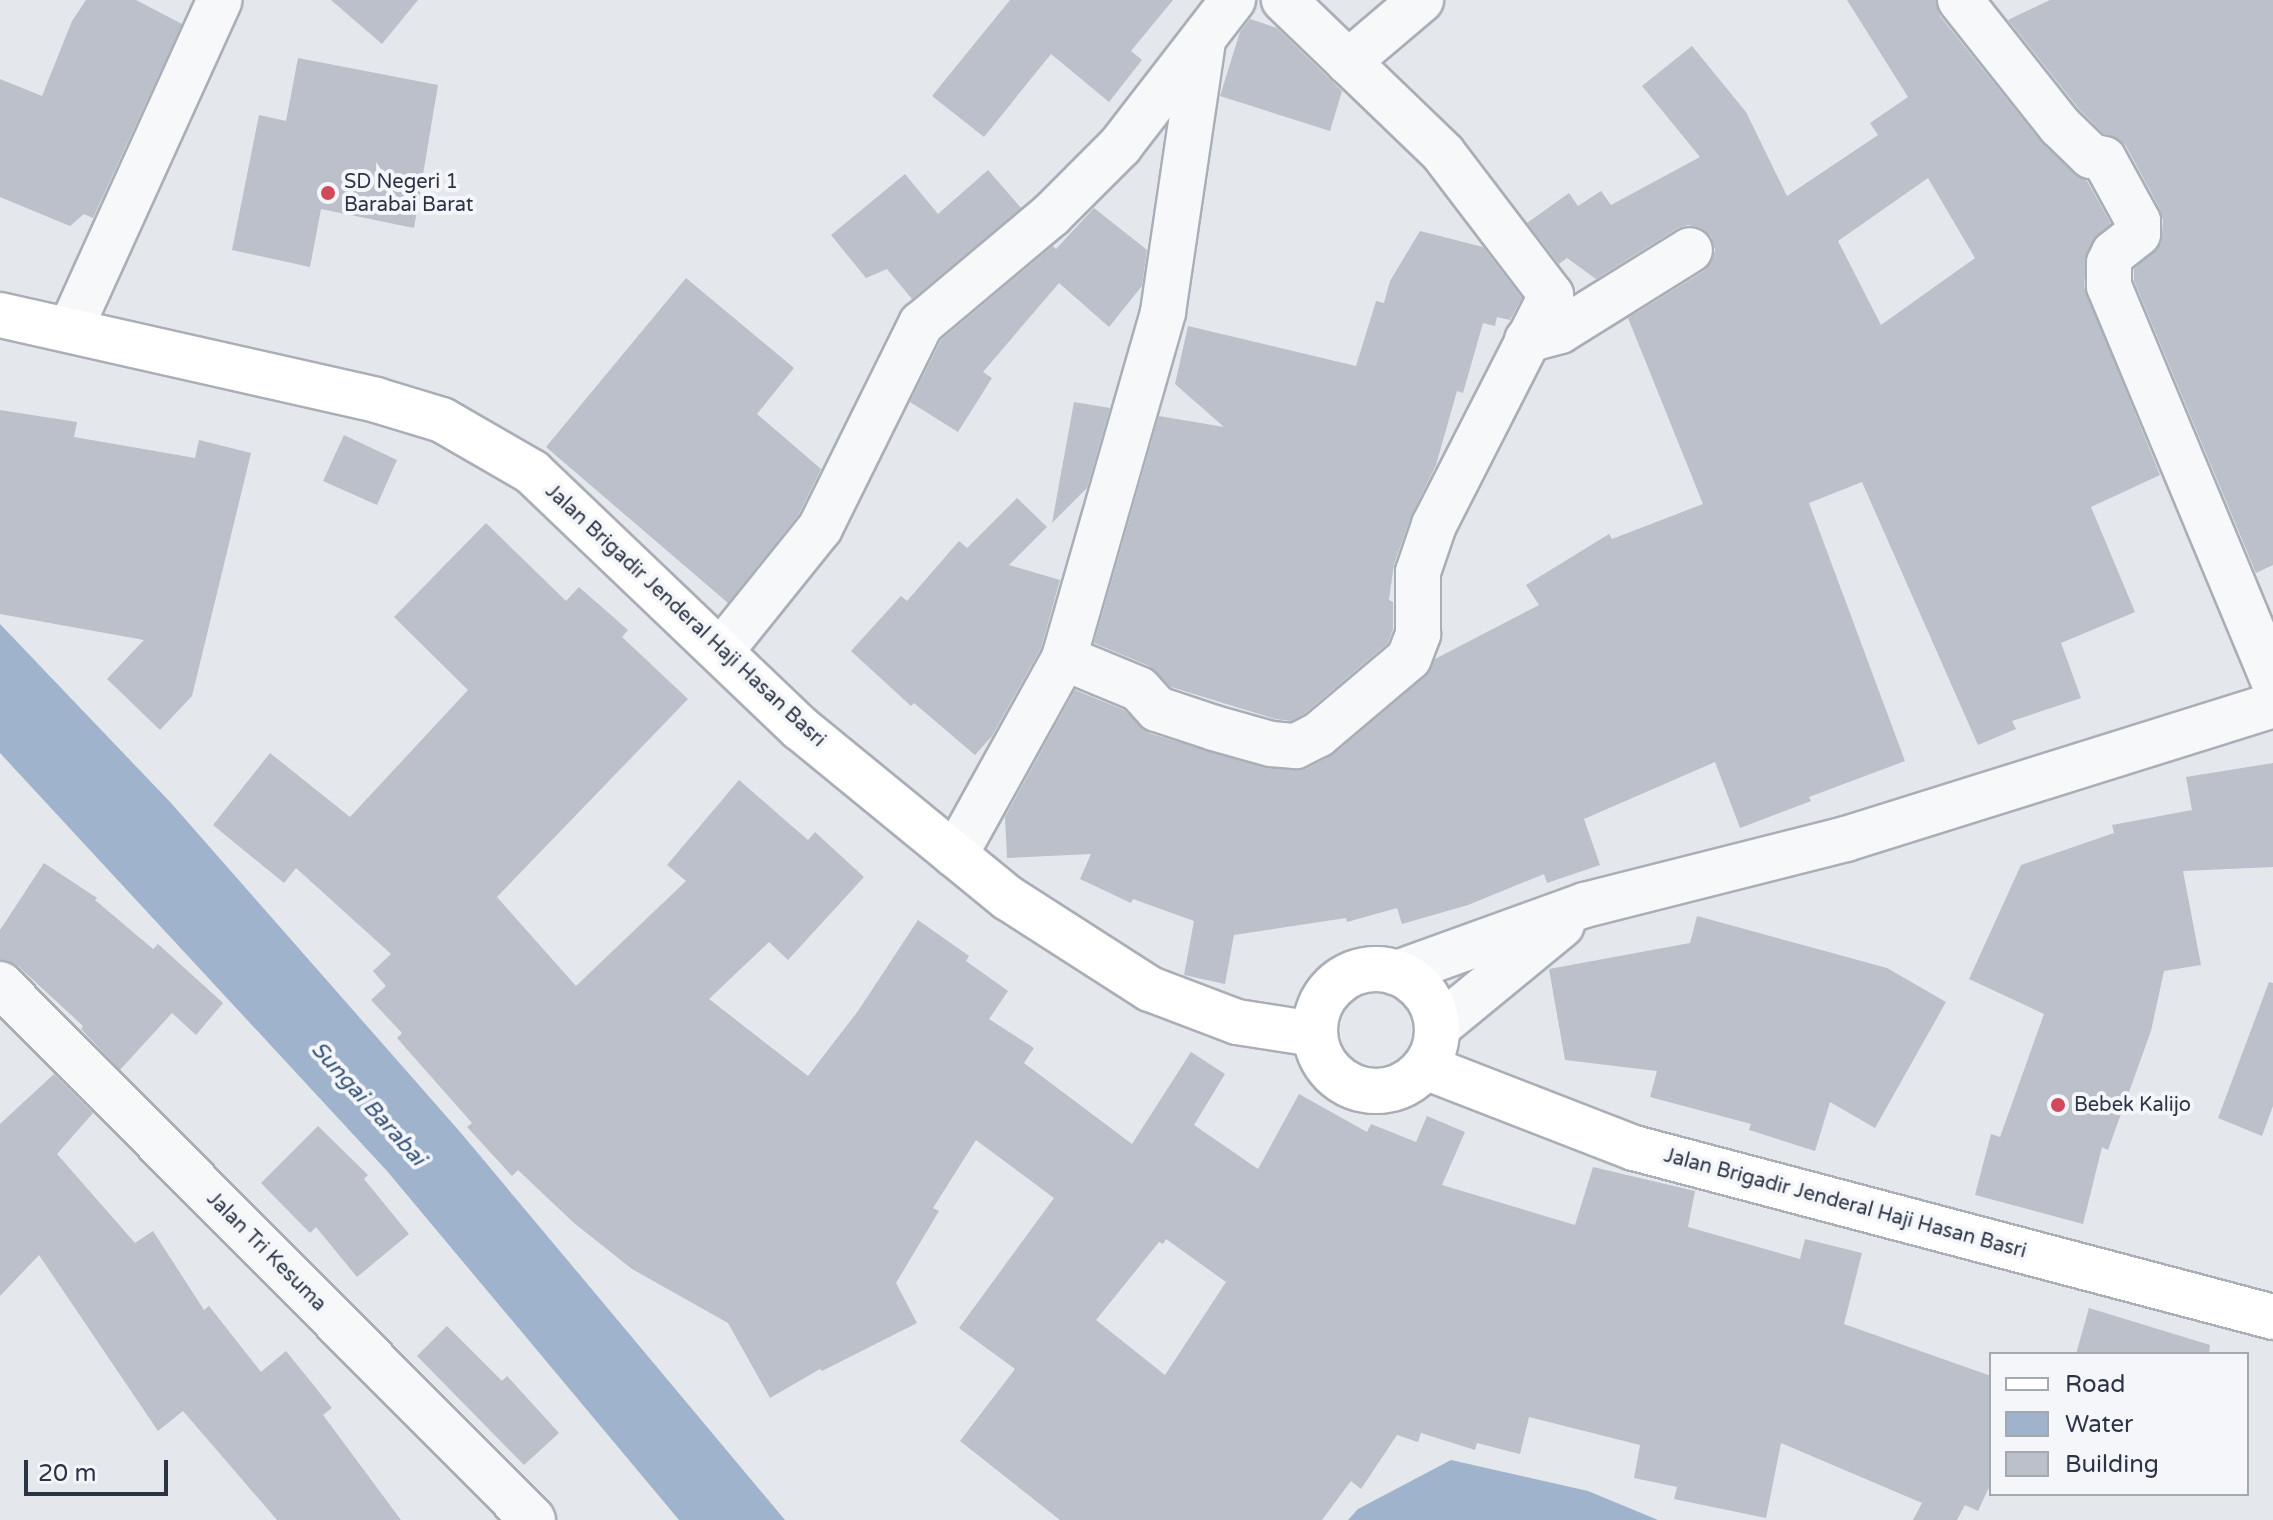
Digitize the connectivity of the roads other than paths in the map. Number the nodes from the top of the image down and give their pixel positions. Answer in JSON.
{"nodes":[{"id":1,"x":220,"y":0,"type":"edge"},
{"id":2,"x":1233,"y":0,"type":"edge"},
{"id":3,"x":1284,"y":0,"type":"edge"},
{"id":4,"x":1421,"y":0,"type":"edge"},
{"id":5,"x":1960,"y":0,"type":"edge"},
{"id":6,"x":1203,"y":40,"type":"junction"},
{"id":7,"x":1348,"y":62,"type":"junction"},
{"id":8,"x":1690,"y":250,"type":"dead end"},
{"id":9,"x":0,"y":315,"type":"edge"},
{"id":10,"x":70,"y":330,"type":"junction"},
{"id":11,"x":1527,"y":340,"type":"junction"},
{"id":12,"x":721,"y":651,"type":"junction"},
{"id":13,"x":1064,"y":658,"type":"junction"},
{"id":14,"x":2273,"y":680,"type":"edge"},
{"id":15,"x":2273,"y":705,"type":"edge"},
{"id":16,"x":955,"y":855,"type":"junction"},
{"id":17,"x":1585,"y":905,"type":"junction"},
{"id":18,"x":1397,"y":973,"type":"junction"},
{"id":19,"x":0,"y":984,"type":"edge"},
{"id":20,"x":1439,"y":1026,"type":"junction"},
{"id":21,"x":1314,"y":1034,"type":"junction"},
{"id":22,"x":1425,"y":1067,"type":"junction"},
{"id":23,"x":2273,"y":1317,"type":"edge"},
{"id":24,"x":533,"y":1520,"type":"edge"}],
"edges":[{"from":1,"to":10,"type":"street"},
{"from":2,"to":6,"type":"street"},
{"from":3,"to":7,"type":"street"},
{"from":4,"to":7,"type":"street"},
{"from":5,"to":14,"type":"street"},
{"from":6,"to":12,"type":"street"},
{"from":6,"to":13,"type":"street"},
{"from":7,"to":11,"type":"street"},
{"from":8,"to":11,"type":"street"},
{"from":9,"to":10,"type":"main road","name":"Jalan Brigadir Jenderal Haji Hasan Basri"},
{"from":10,"to":12,"type":"main road","name":"Jalan Brigadir Jenderal Haji Hasan Basri"},
{"from":11,"to":13,"type":"street"},
{"from":12,"to":16,"type":"main road","name":"Jalan Brigadir Jenderal Haji Hasan Basri"},
{"from":13,"to":16,"type":"street"},
{"from":15,"to":17,"type":"street"},
{"from":16,"to":21,"type":"main road","name":"Jalan Brigadir Jenderal Haji Hasan Basri"},
{"from":17,"to":18,"type":"street"},
{"from":17,"to":20,"type":"street"},
{"from":18,"to":20,"type":"main road"},
{"from":18,"to":21,"type":"main road"},
{"from":19,"to":24,"type":"street","name":"Jalan Tri Kesuma"},
{"from":20,"to":22,"type":"main road"},
{"from":21,"to":22,"type":"main road"},
{"from":22,"to":23,"type":"main road","name":"Jalan Brigadir Jenderal Haji Hasan Basri"}]}
